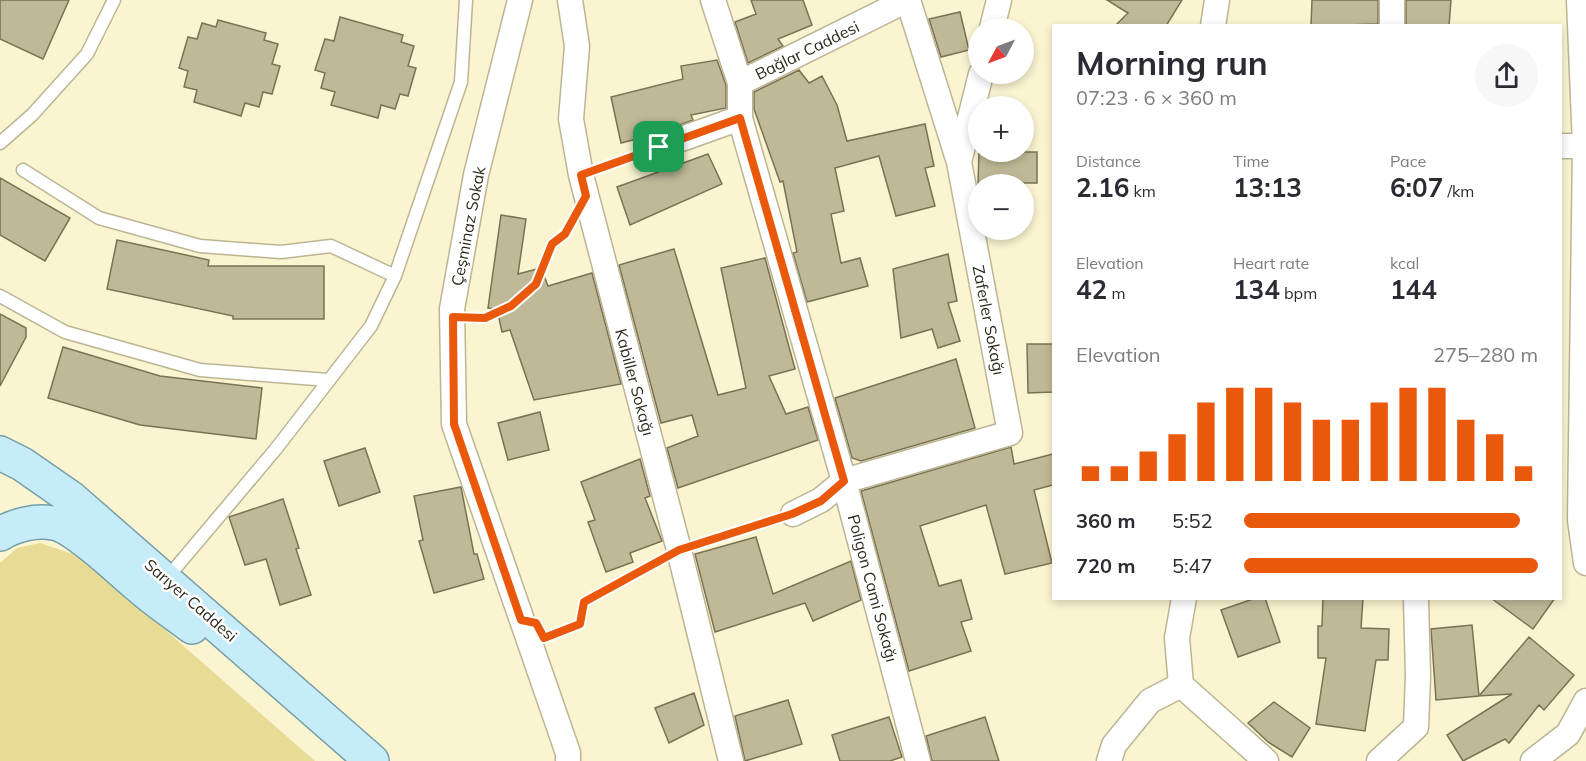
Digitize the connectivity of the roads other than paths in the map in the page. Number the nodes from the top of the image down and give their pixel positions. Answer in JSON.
{"nodes":[{"id":1,"x":114,"y":0,"type":"edge"},
{"id":2,"x":466,"y":0,"type":"edge"},
{"id":3,"x":520,"y":0,"type":"edge"},
{"id":4,"x":570,"y":0,"type":"edge"},
{"id":5,"x":713,"y":0,"type":"edge"},
{"id":6,"x":908,"y":0,"type":"edge"},
{"id":7,"x":999,"y":0,"type":"edge"},
{"id":8,"x":1217,"y":0,"type":"edge"},
{"id":9,"x":1392,"y":0,"type":"edge"},
{"id":10,"x":1579,"y":0,"type":"edge"},
{"id":11,"x":994,"y":18,"type":"edge"},
{"id":12,"x":1213,"y":24,"type":"edge"},
{"id":13,"x":1392,"y":24,"type":"edge"},
{"id":14,"x":740,"y":83,"type":"junction"},
{"id":15,"x":978,"y":84,"type":"edge"},
{"id":16,"x":740,"y":118,"type":"junction"},
{"id":17,"x":0,"y":143,"type":"edge"},
{"id":18,"x":1562,"y":146,"type":"edge"},
{"id":19,"x":659,"y":147,"type":"road end"},
{"id":20,"x":1585,"y":147,"type":"edge"},
{"id":21,"x":959,"y":162,"type":"junction"},
{"id":22,"x":23,"y":170,"type":"dead end"},
{"id":23,"x":395,"y":276,"type":"junction"},
{"id":24,"x":0,"y":296,"type":"edge"},
{"id":25,"x":328,"y":380,"type":"junction"},
{"id":26,"x":0,"y":453,"type":"edge"},
{"id":27,"x":844,"y":481,"type":"junction"},
{"id":28,"x":792,"y":514,"type":"road end"},
{"id":29,"x":0,"y":534,"type":"edge"},
{"id":30,"x":1586,"y":563,"type":"edge"},
{"id":31,"x":166,"y":578,"type":"junction"},
{"id":32,"x":1184,"y":600,"type":"edge"},
{"id":33,"x":1416,"y":600,"type":"edge"},
{"id":34,"x":270,"y":669,"type":"junction"},
{"id":35,"x":1181,"y":685,"type":"junction"},
{"id":36,"x":1586,"y":701,"type":"edge"},
{"id":37,"x":372,"y":761,"type":"edge"},
{"id":38,"x":568,"y":761,"type":"edge"},
{"id":39,"x":731,"y":761,"type":"edge"},
{"id":40,"x":918,"y":761,"type":"edge"},
{"id":41,"x":1109,"y":761,"type":"edge"},
{"id":42,"x":1266,"y":761,"type":"edge"},
{"id":43,"x":1379,"y":761,"type":"edge"},
{"id":44,"x":1533,"y":761,"type":"edge"}],
"edges":[{"from":1,"to":17,"type":"lane"},
{"from":2,"to":23,"type":"lane"},
{"from":3,"to":38,"type":"street","name":"Çeşminaz Sokak"},
{"from":4,"to":39,"type":"street","name":"Kabiller Sokağı"},
{"from":5,"to":14,"type":"street","name":"Poligon Cami Sokağı"},
{"from":6,"to":14,"type":"street","name":"Bağlar Caddesi"},
{"from":6,"to":21,"type":"street","name":"Zaferler Sokağı"},
{"from":7,"to":11,"type":"street"},
{"from":8,"to":12,"type":"street"},
{"from":9,"to":13,"type":"street"},
{"from":10,"to":20,"type":"street"},
{"from":14,"to":16,"type":"street","name":"Poligon Cami Sokağı"},
{"from":15,"to":21,"type":"street"},
{"from":16,"to":19,"type":"street"},
{"from":16,"to":27,"type":"street","name":"Poligon Cami Sokağı"},
{"from":18,"to":20,"type":"street"},
{"from":20,"to":30,"type":"street"},
{"from":21,"to":27,"type":"street","name":"Zaferler Sokağı"},
{"from":22,"to":23,"type":"lane"},
{"from":23,"to":25,"type":"lane"},
{"from":24,"to":25,"type":"lane"},
{"from":25,"to":31,"type":"lane"},
{"from":26,"to":31,"type":"main road","name":"Sarıyer Caddesi"},
{"from":27,"to":28,"type":"street"},
{"from":27,"to":40,"type":"street","name":"Poligon Cami Sokağı"},
{"from":29,"to":34,"type":"main road"},
{"from":31,"to":34,"type":"main road","name":"Sarıyer Caddesi"},
{"from":32,"to":35,"type":"street"},
{"from":33,"to":43,"type":"street"},
{"from":34,"to":37,"type":"main road","name":"Sarıyer Caddesi"},
{"from":35,"to":41,"type":"street"},
{"from":35,"to":42,"type":"street"},
{"from":36,"to":44,"type":"street"}]}
